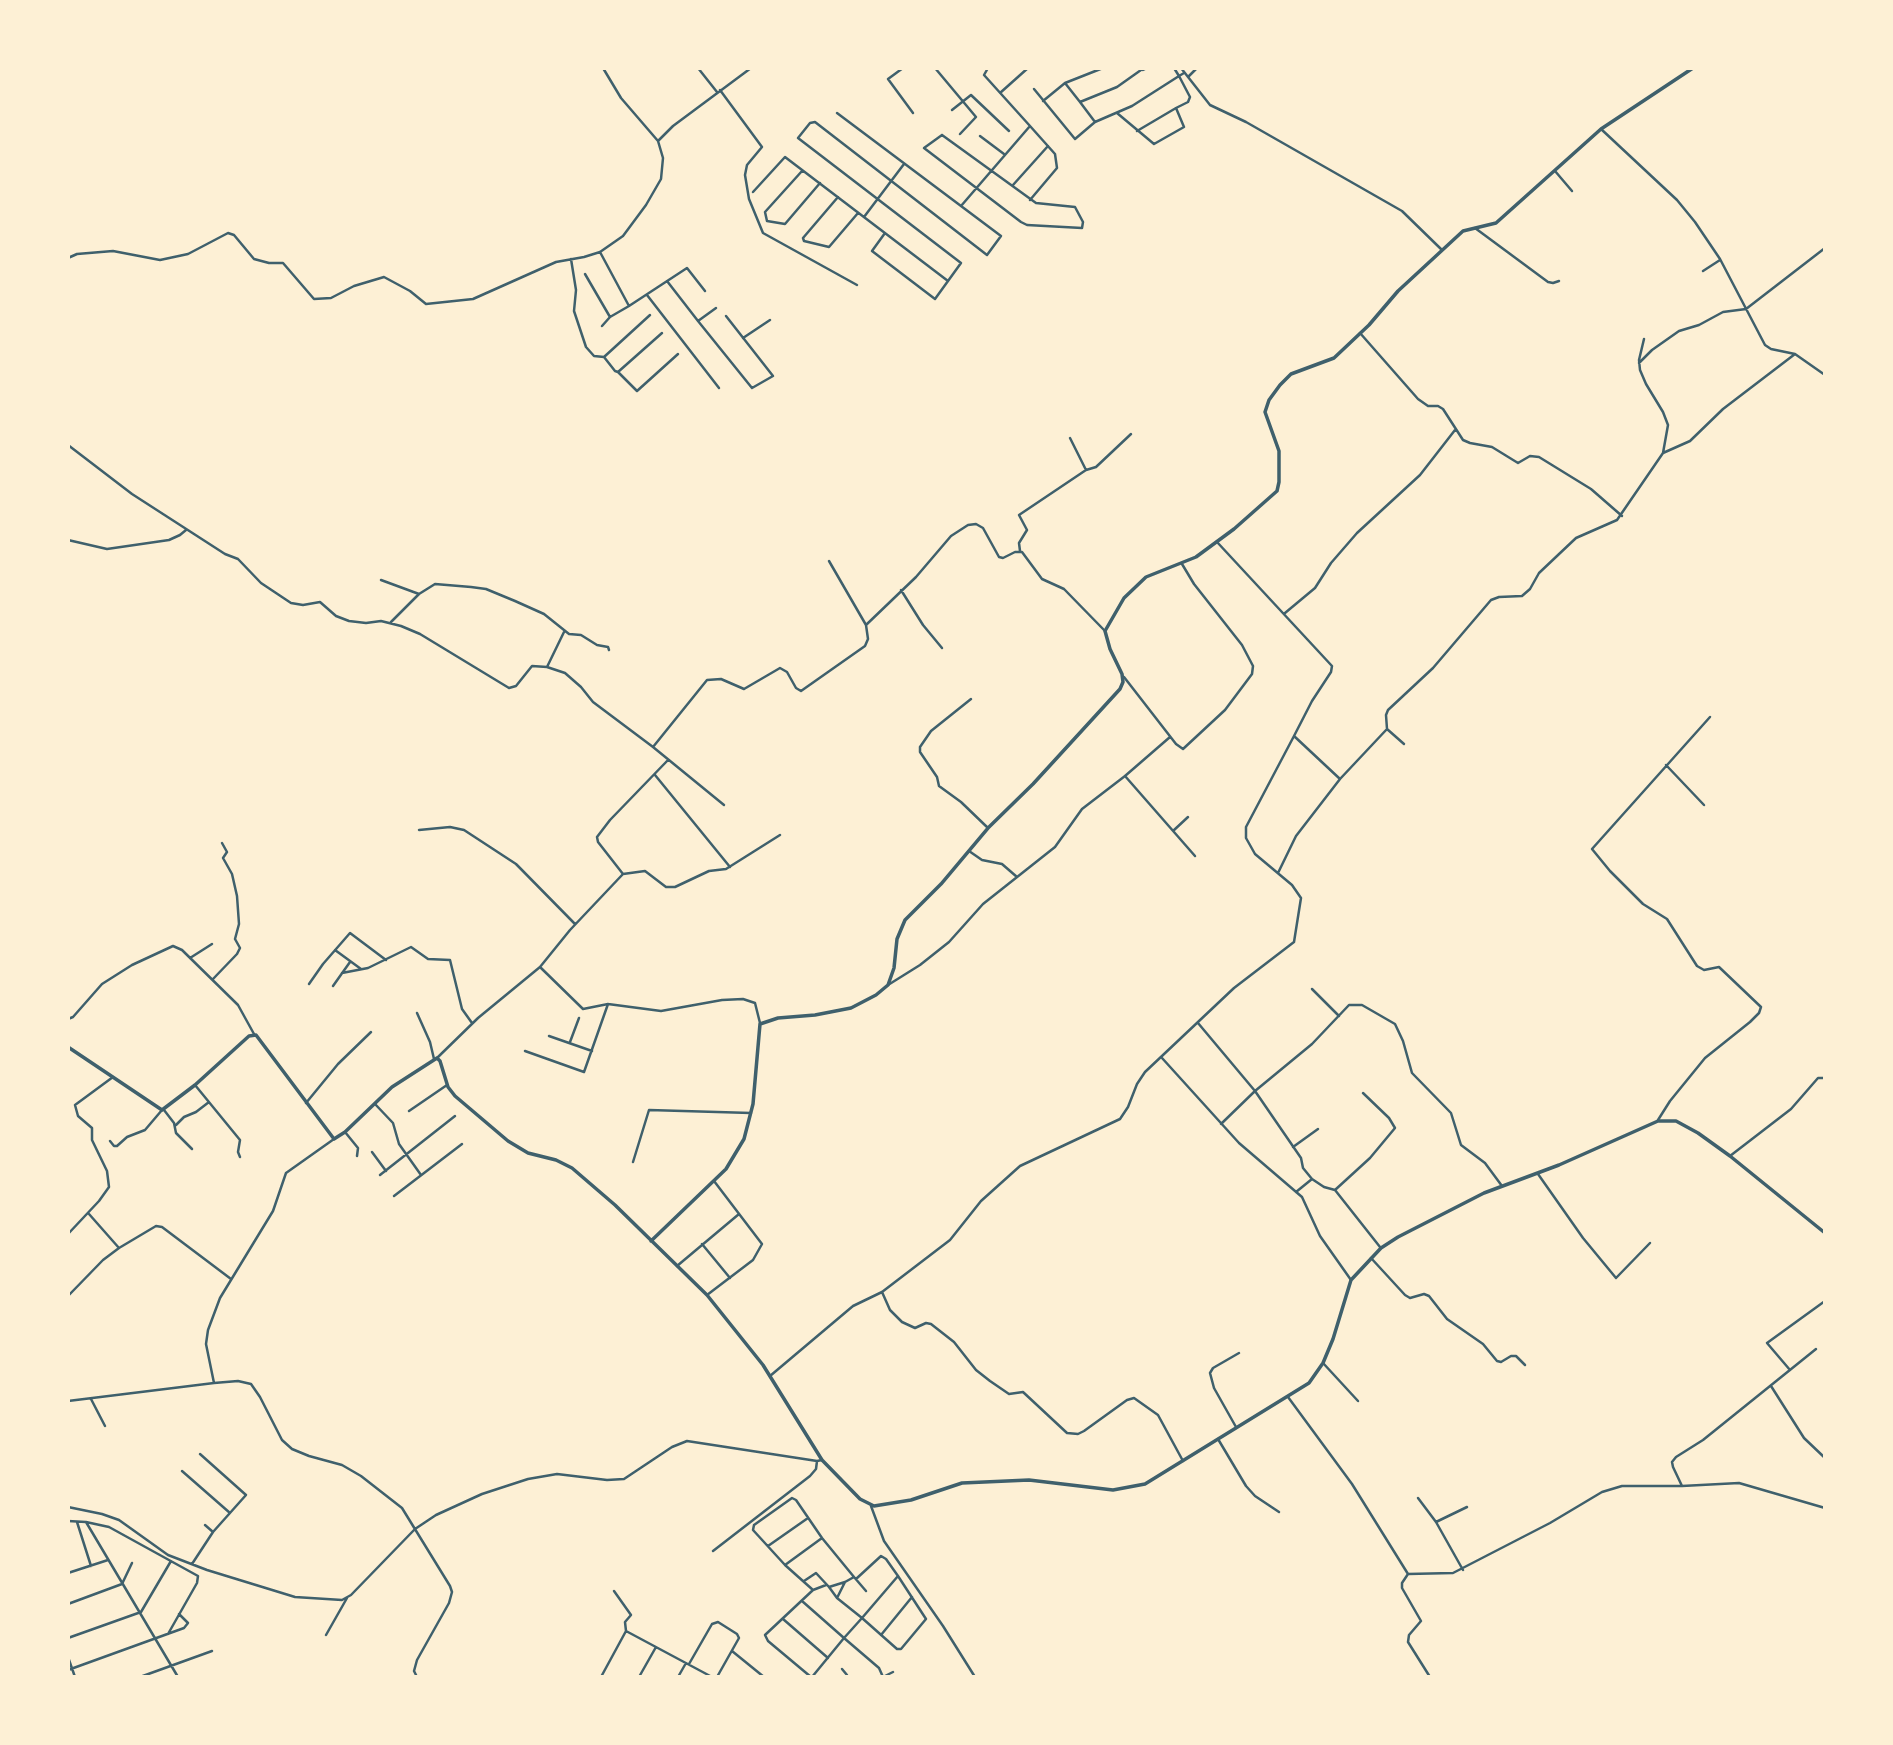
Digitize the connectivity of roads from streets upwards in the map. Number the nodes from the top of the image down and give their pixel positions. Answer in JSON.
{"nodes":[{"id":1,"x":603,"y":68,"type":"edge"},
{"id":2,"x":698,"y":68,"type":"edge"},
{"id":3,"x":751,"y":68,"type":"edge"},
{"id":4,"x":903,"y":68,"type":"edge"},
{"id":5,"x":935,"y":68,"type":"edge"},
{"id":6,"x":988,"y":68,"type":"edge"},
{"id":7,"x":1028,"y":68,"type":"edge"},
{"id":8,"x":1103,"y":68,"type":"edge"},
{"id":9,"x":1147,"y":68,"type":"edge"},
{"id":10,"x":1174,"y":68,"type":"edge"},
{"id":11,"x":1181,"y":68,"type":"edge"},
{"id":12,"x":1197,"y":68,"type":"edge"},
{"id":13,"x":1693,"y":68,"type":"edge"},
{"id":14,"x":1141,"y":69,"type":"edge"},
{"id":15,"x":1184,"y":73,"type":"junction"},
{"id":16,"x":1179,"y":76,"type":"junction"},
{"id":17,"x":1188,"y":77,"type":"junction"},
{"id":18,"x":1065,"y":83,"type":"junction"},
{"id":19,"x":1034,"y":89,"type":"dead end"},
{"id":20,"x":719,"y":91,"type":"junction"},
{"id":21,"x":1000,"y":93,"type":"junction"},
{"id":22,"x":1043,"y":101,"type":"junction"},
{"id":23,"x":962,"y":102,"type":"junction"},
{"id":24,"x":1080,"y":102,"type":"junction"},
{"id":25,"x":1177,"y":108,"type":"junction"},
{"id":26,"x":952,"y":110,"type":"dead end"},
{"id":27,"x":837,"y":113,"type":"dead end"},
{"id":28,"x":913,"y":113,"type":"dead end"},
{"id":29,"x":1117,"y":113,"type":"junction"},
{"id":30,"x":1095,"y":122,"type":"junction"},
{"id":31,"x":1030,"y":125,"type":"junction"},
{"id":32,"x":1601,"y":130,"type":"junction"},
{"id":33,"x":1009,"y":131,"type":"dead end"},
{"id":34,"x":1137,"y":131,"type":"junction"},
{"id":35,"x":960,"y":134,"type":"dead end"},
{"id":36,"x":980,"y":136,"type":"dead end"},
{"id":37,"x":658,"y":141,"type":"junction"},
{"id":38,"x":1048,"y":146,"type":"junction"},
{"id":39,"x":1004,"y":154,"type":"junction"},
{"id":40,"x":904,"y":164,"type":"junction"},
{"id":41,"x":803,"y":170,"type":"junction"},
{"id":42,"x":991,"y":170,"type":"junction"},
{"id":43,"x":1555,"y":171,"type":"junction"},
{"id":44,"x":891,"y":181,"type":"junction"},
{"id":45,"x":820,"y":183,"type":"junction"},
{"id":46,"x":1012,"y":186,"type":"junction"},
{"id":47,"x":976,"y":187,"type":"junction"},
{"id":48,"x":1572,"y":191,"type":"dead end"},
{"id":49,"x":753,"y":192,"type":"dead end"},
{"id":50,"x":838,"y":197,"type":"junction"},
{"id":51,"x":877,"y":199,"type":"junction"},
{"id":52,"x":1030,"y":200,"type":"junction"},
{"id":53,"x":961,"y":206,"type":"junction"},
{"id":54,"x":858,"y":212,"type":"junction"},
{"id":55,"x":864,"y":217,"type":"junction"},
{"id":56,"x":1475,"y":228,"type":"junction"},
{"id":57,"x":885,"y":233,"type":"junction"},
{"id":58,"x":1825,"y":248,"type":"edge"},
{"id":59,"x":1442,"y":250,"type":"junction"},
{"id":60,"x":600,"y":252,"type":"junction"},
{"id":61,"x":68,"y":258,"type":"edge"},
{"id":62,"x":571,"y":259,"type":"junction"},
{"id":63,"x":1720,"y":259,"type":"junction"},
{"id":64,"x":1703,"y":271,"type":"dead end"},
{"id":65,"x":585,"y":274,"type":"dead end"},
{"id":66,"x":667,"y":281,"type":"junction"},
{"id":67,"x":948,"y":281,"type":"junction"},
{"id":68,"x":1559,"y":281,"type":"dead end"},
{"id":69,"x":856,"y":285,"type":"dead end"},
{"id":70,"x":705,"y":290,"type":"dead end"},
{"id":71,"x":647,"y":295,"type":"junction"},
{"id":72,"x":629,"y":306,"type":"junction"},
{"id":73,"x":716,"y":308,"type":"dead end"},
{"id":74,"x":1746,"y":309,"type":"junction"},
{"id":75,"x":650,"y":315,"type":"dead end"},
{"id":76,"x":726,"y":316,"type":"dead end"},
{"id":77,"x":610,"y":317,"type":"junction"},
{"id":78,"x":770,"y":320,"type":"dead end"},
{"id":79,"x":698,"y":321,"type":"junction"},
{"id":80,"x":602,"y":326,"type":"dead end"},
{"id":81,"x":662,"y":333,"type":"dead end"},
{"id":82,"x":1360,"y":333,"type":"junction"},
{"id":83,"x":743,"y":338,"type":"junction"},
{"id":84,"x":1644,"y":339,"type":"dead end"},
{"id":85,"x":678,"y":354,"type":"dead end"},
{"id":86,"x":1795,"y":354,"type":"junction"},
{"id":87,"x":604,"y":357,"type":"junction"},
{"id":88,"x":1639,"y":363,"type":"junction"},
{"id":89,"x":618,"y":372,"type":"junction"},
{"id":90,"x":1825,"y":375,"type":"edge"},
{"id":91,"x":719,"y":388,"type":"dead end"},
{"id":92,"x":1455,"y":430,"type":"junction"},
{"id":93,"x":1131,"y":433,"type":"dead end"},
{"id":94,"x":1070,"y":438,"type":"dead end"},
{"id":95,"x":68,"y":445,"type":"edge"},
{"id":96,"x":1663,"y":453,"type":"junction"},
{"id":97,"x":1086,"y":470,"type":"junction"},
{"id":98,"x":1622,"y":516,"type":"junction"},
{"id":99,"x":186,"y":529,"type":"junction"},
{"id":100,"x":68,"y":540,"type":"edge"},
{"id":101,"x":1217,"y":542,"type":"junction"},
{"id":102,"x":1020,"y":551,"type":"junction"},
{"id":103,"x":828,"y":561,"type":"dead end"},
{"id":104,"x":1182,"y":564,"type":"junction"},
{"id":105,"x":381,"y":580,"type":"dead end"},
{"id":106,"x":901,"y":590,"type":"junction"},
{"id":107,"x":419,"y":594,"type":"junction"},
{"id":108,"x":1285,"y":613,"type":"junction"},
{"id":109,"x":391,"y":622,"type":"junction"},
{"id":110,"x":866,"y":625,"type":"junction"},
{"id":111,"x":564,"y":631,"type":"junction"},
{"id":112,"x":1105,"y":631,"type":"junction"},
{"id":113,"x":942,"y":648,"type":"dead end"},
{"id":114,"x":609,"y":650,"type":"dead end"},
{"id":115,"x":547,"y":667,"type":"junction"},
{"id":116,"x":1122,"y":674,"type":"junction"},
{"id":117,"x":971,"y":699,"type":"dead end"},
{"id":118,"x":1710,"y":717,"type":"dead end"},
{"id":119,"x":1387,"y":729,"type":"junction"},
{"id":120,"x":1294,"y":736,"type":"junction"},
{"id":121,"x":1170,"y":737,"type":"junction"},
{"id":122,"x":1404,"y":744,"type":"dead end"},
{"id":123,"x":653,"y":747,"type":"junction"},
{"id":124,"x":669,"y":760,"type":"junction"},
{"id":125,"x":1666,"y":765,"type":"junction"},
{"id":126,"x":655,"y":775,"type":"junction"},
{"id":127,"x":1125,"y":776,"type":"junction"},
{"id":128,"x":1340,"y":779,"type":"junction"},
{"id":129,"x":724,"y":804,"type":"dead end"},
{"id":130,"x":1704,"y":805,"type":"dead end"},
{"id":131,"x":1188,"y":817,"type":"dead end"},
{"id":132,"x":988,"y":828,"type":"junction"},
{"id":133,"x":419,"y":830,"type":"dead end"},
{"id":134,"x":1173,"y":831,"type":"junction"},
{"id":135,"x":780,"y":835,"type":"dead end"},
{"id":136,"x":222,"y":843,"type":"dead end"},
{"id":137,"x":969,"y":851,"type":"junction"},
{"id":138,"x":1195,"y":856,"type":"dead end"},
{"id":139,"x":730,"y":867,"type":"junction"},
{"id":140,"x":1278,"y":873,"type":"junction"},
{"id":141,"x":623,"y":874,"type":"junction"},
{"id":142,"x":1017,"y":877,"type":"junction"},
{"id":143,"x":576,"y":924,"type":"junction"},
{"id":144,"x":212,"y":944,"type":"dead end"},
{"id":145,"x":335,"y":950,"type":"junction"},
{"id":146,"x":190,"y":958,"type":"junction"},
{"id":147,"x":386,"y":960,"type":"junction"},
{"id":148,"x":350,"y":962,"type":"junction"},
{"id":149,"x":540,"y":967,"type":"junction"},
{"id":150,"x":361,"y":969,"type":"junction"},
{"id":151,"x":342,"y":973,"type":"junction"},
{"id":152,"x":213,"y":979,"type":"junction"},
{"id":153,"x":309,"y":984,"type":"dead end"},
{"id":154,"x":888,"y":985,"type":"junction"},
{"id":155,"x":333,"y":986,"type":"dead end"},
{"id":156,"x":1312,"y":989,"type":"dead end"},
{"id":157,"x":608,"y":1004,"type":"junction"},
{"id":158,"x":416,"y":1013,"type":"dead end"},
{"id":159,"x":1339,"y":1016,"type":"junction"},
{"id":160,"x":579,"y":1018,"type":"dead end"},
{"id":161,"x":68,"y":1019,"type":"edge"},
{"id":162,"x":472,"y":1023,"type":"junction"},
{"id":163,"x":1197,"y":1023,"type":"junction"},
{"id":164,"x":760,"y":1024,"type":"junction"},
{"id":165,"x":371,"y":1032,"type":"dead end"},
{"id":166,"x":254,"y":1034,"type":"junction"},
{"id":167,"x":549,"y":1036,"type":"dead end"},
{"id":168,"x":570,"y":1043,"type":"junction"},
{"id":169,"x":68,"y":1047,"type":"edge"},
{"id":170,"x":525,"y":1051,"type":"dead end"},
{"id":171,"x":592,"y":1051,"type":"junction"},
{"id":172,"x":436,"y":1058,"type":"junction"},
{"id":173,"x":1162,"y":1058,"type":"junction"},
{"id":174,"x":113,"y":1077,"type":"junction"},
{"id":175,"x":1825,"y":1078,"type":"edge"},
{"id":176,"x":195,"y":1084,"type":"junction"},
{"id":177,"x":448,"y":1085,"type":"junction"},
{"id":178,"x":1255,"y":1091,"type":"junction"},
{"id":179,"x":1363,"y":1093,"type":"dead end"},
{"id":180,"x":209,"y":1101,"type":"junction"},
{"id":181,"x":306,"y":1103,"type":"junction"},
{"id":182,"x":375,"y":1104,"type":"junction"},
{"id":183,"x":163,"y":1110,"type":"junction"},
{"id":184,"x":409,"y":1111,"type":"dead end"},
{"id":185,"x":751,"y":1113,"type":"junction"},
{"id":186,"x":455,"y":1116,"type":"dead end"},
{"id":187,"x":1658,"y":1121,"type":"junction"},
{"id":188,"x":1221,"y":1124,"type":"junction"},
{"id":189,"x":174,"y":1126,"type":"junction"},
{"id":190,"x":1318,"y":1129,"type":"dead end"},
{"id":191,"x":345,"y":1132,"type":"junction"},
{"id":192,"x":334,"y":1139,"type":"junction"},
{"id":193,"x":110,"y":1141,"type":"dead end"},
{"id":194,"x":462,"y":1144,"type":"dead end"},
{"id":195,"x":1293,"y":1147,"type":"junction"},
{"id":196,"x":192,"y":1149,"type":"dead end"},
{"id":197,"x":372,"y":1152,"type":"dead end"},
{"id":198,"x":406,"y":1155,"type":"junction"},
{"id":199,"x":357,"y":1156,"type":"dead end"},
{"id":200,"x":1730,"y":1156,"type":"junction"},
{"id":201,"x":240,"y":1157,"type":"dead end"},
{"id":202,"x":633,"y":1163,"type":"dead end"},
{"id":203,"x":386,"y":1171,"type":"junction"},
{"id":204,"x":1538,"y":1174,"type":"junction"},
{"id":205,"x":380,"y":1175,"type":"dead end"},
{"id":206,"x":421,"y":1175,"type":"junction"},
{"id":207,"x":1312,"y":1179,"type":"junction"},
{"id":208,"x":714,"y":1181,"type":"junction"},
{"id":209,"x":1502,"y":1186,"type":"junction"},
{"id":210,"x":1335,"y":1190,"type":"junction"},
{"id":211,"x":1296,"y":1192,"type":"junction"},
{"id":212,"x":394,"y":1196,"type":"dead end"},
{"id":213,"x":89,"y":1213,"type":"junction"},
{"id":214,"x":740,"y":1213,"type":"junction"},
{"id":215,"x":1825,"y":1233,"type":"edge"},
{"id":216,"x":68,"y":1234,"type":"edge"},
{"id":217,"x":651,"y":1241,"type":"junction"},
{"id":218,"x":1650,"y":1243,"type":"dead end"},
{"id":219,"x":702,"y":1244,"type":"junction"},
{"id":220,"x":119,"y":1248,"type":"junction"},
{"id":221,"x":1381,"y":1248,"type":"junction"},
{"id":222,"x":1371,"y":1258,"type":"junction"},
{"id":223,"x":677,"y":1266,"type":"junction"},
{"id":224,"x":730,"y":1278,"type":"junction"},
{"id":225,"x":231,"y":1279,"type":"junction"},
{"id":226,"x":1351,"y":1280,"type":"junction"},
{"id":227,"x":882,"y":1292,"type":"junction"},
{"id":228,"x":68,"y":1296,"type":"edge"},
{"id":229,"x":707,"y":1296,"type":"junction"},
{"id":230,"x":1825,"y":1301,"type":"edge"},
{"id":231,"x":1816,"y":1349,"type":"dead end"},
{"id":232,"x":1239,"y":1353,"type":"dead end"},
{"id":233,"x":1323,"y":1363,"type":"junction"},
{"id":234,"x":1525,"y":1365,"type":"dead end"},
{"id":235,"x":1790,"y":1370,"type":"junction"},
{"id":236,"x":770,"y":1376,"type":"junction"},
{"id":237,"x":214,"y":1383,"type":"junction"},
{"id":238,"x":1771,"y":1386,"type":"junction"},
{"id":239,"x":1287,"y":1396,"type":"junction"},
{"id":240,"x":91,"y":1399,"type":"junction"},
{"id":241,"x":68,"y":1401,"type":"edge"},
{"id":242,"x":1358,"y":1401,"type":"dead end"},
{"id":243,"x":106,"y":1426,"type":"dead end"},
{"id":244,"x":1236,"y":1427,"type":"junction"},
{"id":245,"x":1218,"y":1439,"type":"junction"},
{"id":246,"x":200,"y":1454,"type":"dead end"},
{"id":247,"x":1825,"y":1458,"type":"edge"},
{"id":248,"x":820,"y":1461,"type":"junction"},
{"id":249,"x":1183,"y":1461,"type":"junction"},
{"id":250,"x":182,"y":1471,"type":"dead end"},
{"id":251,"x":1682,"y":1486,"type":"junction"},
{"id":252,"x":1418,"y":1498,"type":"dead end"},
{"id":253,"x":871,"y":1506,"type":"junction"},
{"id":254,"x":68,"y":1507,"type":"edge"},
{"id":255,"x":1467,"y":1507,"type":"dead end"},
{"id":256,"x":1825,"y":1508,"type":"edge"},
{"id":257,"x":1279,"y":1512,"type":"dead end"},
{"id":258,"x":230,"y":1513,"type":"junction"},
{"id":259,"x":808,"y":1518,"type":"junction"},
{"id":260,"x":68,"y":1521,"type":"edge"},
{"id":261,"x":77,"y":1522,"type":"junction"},
{"id":262,"x":86,"y":1522,"type":"junction"},
{"id":263,"x":1436,"y":1522,"type":"junction"},
{"id":264,"x":205,"y":1525,"type":"dead end"},
{"id":265,"x":415,"y":1530,"type":"junction"},
{"id":266,"x":214,"y":1532,"type":"junction"},
{"id":267,"x":822,"y":1538,"type":"junction"},
{"id":268,"x":768,"y":1546,"type":"junction"},
{"id":269,"x":713,"y":1551,"type":"dead end"},
{"id":270,"x":108,"y":1560,"type":"junction"},
{"id":271,"x":172,"y":1561,"type":"junction"},
{"id":272,"x":132,"y":1563,"type":"dead end"},
{"id":273,"x":192,"y":1564,"type":"junction"},
{"id":274,"x":785,"y":1565,"type":"junction"},
{"id":275,"x":91,"y":1566,"type":"junction"},
{"id":276,"x":114,"y":1570,"type":"junction"},
{"id":277,"x":1463,"y":1570,"type":"junction"},
{"id":278,"x":68,"y":1573,"type":"edge"},
{"id":279,"x":126,"y":1573,"type":"junction"},
{"id":280,"x":1408,"y":1574,"type":"junction"},
{"id":281,"x":898,"y":1576,"type":"junction"},
{"id":282,"x":855,"y":1578,"type":"junction"},
{"id":283,"x":804,"y":1581,"type":"junction"},
{"id":284,"x":845,"y":1582,"type":"junction"},
{"id":285,"x":122,"y":1584,"type":"junction"},
{"id":286,"x":827,"y":1586,"type":"junction"},
{"id":287,"x":813,"y":1590,"type":"junction"},
{"id":288,"x":614,"y":1591,"type":"dead end"},
{"id":289,"x":866,"y":1591,"type":"dead end"},
{"id":290,"x":912,"y":1597,"type":"junction"},
{"id":291,"x":347,"y":1598,"type":"junction"},
{"id":292,"x":837,"y":1598,"type":"junction"},
{"id":293,"x":802,"y":1601,"type":"junction"},
{"id":294,"x":68,"y":1604,"type":"edge"},
{"id":295,"x":141,"y":1612,"type":"junction"},
{"id":296,"x":179,"y":1614,"type":"junction"},
{"id":297,"x":783,"y":1618,"type":"junction"},
{"id":298,"x":862,"y":1618,"type":"junction"},
{"id":299,"x":626,"y":1632,"type":"junction"},
{"id":300,"x":168,"y":1634,"type":"junction"},
{"id":301,"x":326,"y":1635,"type":"dead end"},
{"id":302,"x":881,"y":1635,"type":"junction"},
{"id":303,"x":68,"y":1637,"type":"edge"},
{"id":304,"x":156,"y":1638,"type":"junction"},
{"id":305,"x":844,"y":1638,"type":"junction"},
{"id":306,"x":656,"y":1647,"type":"junction"},
{"id":307,"x":212,"y":1651,"type":"dead end"},
{"id":308,"x":732,"y":1651,"type":"junction"},
{"id":309,"x":68,"y":1657,"type":"edge"},
{"id":310,"x":828,"y":1658,"type":"junction"},
{"id":311,"x":687,"y":1663,"type":"junction"},
{"id":312,"x":171,"y":1665,"type":"junction"},
{"id":313,"x":842,"y":1669,"type":"dead end"},
{"id":314,"x":70,"y":1670,"type":"edge"},
{"id":315,"x":757,"y":1671,"type":"junction"},
{"id":316,"x":893,"y":1672,"type":"dead end"},
{"id":317,"x":847,"y":1676,"type":"edge"},
{"id":318,"x":884,"y":1676,"type":"edge"},
{"id":319,"x":75,"y":1677,"type":"edge"},
{"id":320,"x":140,"y":1677,"type":"edge"},
{"id":321,"x":178,"y":1677,"type":"edge"},
{"id":322,"x":417,"y":1677,"type":"edge"},
{"id":323,"x":601,"y":1677,"type":"edge"},
{"id":324,"x":639,"y":1677,"type":"edge"},
{"id":325,"x":678,"y":1677,"type":"edge"},
{"id":326,"x":715,"y":1677,"type":"edge"},
{"id":327,"x":753,"y":1677,"type":"edge"},
{"id":328,"x":764,"y":1677,"type":"edge"},
{"id":329,"x":812,"y":1677,"type":"edge"},
{"id":330,"x":975,"y":1677,"type":"edge"},
{"id":331,"x":1430,"y":1677,"type":"edge"}],
"edges":[{"from":1,"to":37,"type":"street"},
{"from":2,"to":20,"type":"street"},
{"from":3,"to":20,"type":"street"},
{"from":4,"to":28,"type":"street"},
{"from":5,"to":23,"type":"street"},
{"from":6,"to":21,"type":"street"},
{"from":7,"to":21,"type":"street"},
{"from":8,"to":18,"type":"street"},
{"from":9,"to":14,"type":"street"},
{"from":10,"to":16,"type":"street"},
{"from":11,"to":15,"type":"street"},
{"from":12,"to":17,"type":"street"},
{"from":13,"to":32,"type":"street"},
{"from":14,"to":24,"type":"street"},
{"from":15,"to":16,"type":"street"},
{"from":15,"to":17,"type":"street"},
{"from":16,"to":25,"type":"street"},
{"from":16,"to":29,"type":"street"},
{"from":17,"to":59,"type":"street"},
{"from":18,"to":22,"type":"street"},
{"from":18,"to":24,"type":"street"},
{"from":19,"to":22,"type":"street"},
{"from":20,"to":37,"type":"street"},
{"from":20,"to":69,"type":"street"},
{"from":21,"to":31,"type":"street"},
{"from":22,"to":30,"type":"street"},
{"from":23,"to":26,"type":"street"},
{"from":23,"to":33,"type":"street"},
{"from":23,"to":35,"type":"street"},
{"from":24,"to":30,"type":"street"},
{"from":25,"to":34,"type":"street"},
{"from":25,"to":34,"type":"street"},
{"from":27,"to":40,"type":"street"},
{"from":29,"to":30,"type":"street"},
{"from":29,"to":34,"type":"street"},
{"from":31,"to":38,"type":"street"},
{"from":31,"to":39,"type":"street"},
{"from":32,"to":43,"type":"street"},
{"from":32,"to":63,"type":"street"},
{"from":36,"to":39,"type":"street"},
{"from":37,"to":60,"type":"street"},
{"from":38,"to":46,"type":"street"},
{"from":38,"to":52,"type":"street"},
{"from":39,"to":42,"type":"street"},
{"from":40,"to":44,"type":"street"},
{"from":40,"to":53,"type":"street"},
{"from":41,"to":45,"type":"street"},
{"from":41,"to":45,"type":"street"},
{"from":41,"to":49,"type":"street"},
{"from":42,"to":46,"type":"street"},
{"from":42,"to":47,"type":"street"},
{"from":42,"to":47,"type":"street"},
{"from":43,"to":48,"type":"street"},
{"from":43,"to":56,"type":"street"},
{"from":44,"to":51,"type":"street"},
{"from":44,"to":51,"type":"street"},
{"from":44,"to":53,"type":"street"},
{"from":45,"to":50,"type":"street"},
{"from":46,"to":52,"type":"street"},
{"from":47,"to":52,"type":"street"},
{"from":47,"to":53,"type":"street"},
{"from":50,"to":54,"type":"street"},
{"from":50,"to":54,"type":"street"},
{"from":51,"to":55,"type":"street"},
{"from":51,"to":67,"type":"street"},
{"from":54,"to":55,"type":"street"},
{"from":55,"to":57,"type":"street"},
{"from":56,"to":59,"type":"street"},
{"from":56,"to":68,"type":"street"},
{"from":57,"to":67,"type":"street"},
{"from":57,"to":67,"type":"street"},
{"from":58,"to":74,"type":"street"},
{"from":59,"to":82,"type":"street"},
{"from":60,"to":62,"type":"street"},
{"from":60,"to":72,"type":"street"},
{"from":61,"to":62,"type":"street"},
{"from":62,"to":87,"type":"street"},
{"from":63,"to":64,"type":"street"},
{"from":63,"to":74,"type":"street"},
{"from":65,"to":77,"type":"street"},
{"from":66,"to":70,"type":"street"},
{"from":66,"to":71,"type":"street"},
{"from":66,"to":79,"type":"street"},
{"from":71,"to":72,"type":"street"},
{"from":71,"to":91,"type":"street"},
{"from":72,"to":77,"type":"street"},
{"from":73,"to":79,"type":"street"},
{"from":74,"to":86,"type":"street"},
{"from":74,"to":88,"type":"street"},
{"from":75,"to":87,"type":"street"},
{"from":76,"to":83,"type":"street"},
{"from":77,"to":80,"type":"street"},
{"from":78,"to":83,"type":"street"},
{"from":79,"to":83,"type":"street"},
{"from":81,"to":89,"type":"street"},
{"from":82,"to":92,"type":"street"},
{"from":82,"to":101,"type":"street"},
{"from":84,"to":88,"type":"street"},
{"from":85,"to":89,"type":"street"},
{"from":86,"to":90,"type":"street"},
{"from":86,"to":96,"type":"street"},
{"from":87,"to":89,"type":"street"},
{"from":88,"to":96,"type":"street"},
{"from":92,"to":98,"type":"street"},
{"from":92,"to":108,"type":"street"},
{"from":93,"to":97,"type":"street"},
{"from":94,"to":97,"type":"street"},
{"from":95,"to":99,"type":"street"},
{"from":96,"to":98,"type":"street"},
{"from":97,"to":102,"type":"street"},
{"from":98,"to":119,"type":"street"},
{"from":99,"to":100,"type":"street"},
{"from":99,"to":109,"type":"street"},
{"from":101,"to":104,"type":"street"},
{"from":101,"to":108,"type":"street"},
{"from":102,"to":106,"type":"street"},
{"from":102,"to":112,"type":"street"},
{"from":103,"to":110,"type":"street"},
{"from":104,"to":112,"type":"street"},
{"from":104,"to":121,"type":"street"},
{"from":105,"to":107,"type":"street"},
{"from":106,"to":110,"type":"street"},
{"from":106,"to":113,"type":"street"},
{"from":107,"to":109,"type":"street"},
{"from":107,"to":111,"type":"street"},
{"from":108,"to":120,"type":"street"},
{"from":109,"to":115,"type":"street"},
{"from":110,"to":123,"type":"street"},
{"from":111,"to":114,"type":"street"},
{"from":111,"to":115,"type":"street"},
{"from":112,"to":116,"type":"street"},
{"from":115,"to":123,"type":"street"},
{"from":116,"to":121,"type":"street"},
{"from":116,"to":132,"type":"street"},
{"from":117,"to":132,"type":"street"},
{"from":118,"to":125,"type":"street"},
{"from":119,"to":122,"type":"street"},
{"from":119,"to":128,"type":"street"},
{"from":120,"to":128,"type":"street"},
{"from":120,"to":140,"type":"street"},
{"from":121,"to":127,"type":"street"},
{"from":123,"to":124,"type":"street"},
{"from":124,"to":126,"type":"street"},
{"from":124,"to":129,"type":"street"},
{"from":125,"to":130,"type":"street"},
{"from":125,"to":187,"type":"street"},
{"from":126,"to":139,"type":"street"},
{"from":126,"to":141,"type":"street"},
{"from":127,"to":134,"type":"street"},
{"from":127,"to":142,"type":"street"},
{"from":128,"to":140,"type":"street"},
{"from":131,"to":134,"type":"street"},
{"from":132,"to":137,"type":"street"},
{"from":133,"to":143,"type":"street"},
{"from":134,"to":138,"type":"street"},
{"from":135,"to":139,"type":"street"},
{"from":136,"to":152,"type":"street"},
{"from":137,"to":142,"type":"street"},
{"from":137,"to":154,"type":"street"},
{"from":139,"to":141,"type":"street"},
{"from":140,"to":163,"type":"street"},
{"from":141,"to":143,"type":"street"},
{"from":142,"to":154,"type":"street"},
{"from":143,"to":149,"type":"street"},
{"from":144,"to":146,"type":"street"},
{"from":145,"to":147,"type":"street"},
{"from":145,"to":148,"type":"street"},
{"from":145,"to":153,"type":"street"},
{"from":146,"to":152,"type":"street"},
{"from":146,"to":161,"type":"street"},
{"from":147,"to":150,"type":"street"},
{"from":147,"to":162,"type":"street"},
{"from":148,"to":150,"type":"street"},
{"from":148,"to":151,"type":"street"},
{"from":149,"to":157,"type":"street"},
{"from":149,"to":162,"type":"street"},
{"from":150,"to":151,"type":"street"},
{"from":151,"to":155,"type":"street"},
{"from":152,"to":166,"type":"street"},
{"from":154,"to":164,"type":"street"},
{"from":156,"to":159,"type":"street"},
{"from":157,"to":164,"type":"street"},
{"from":157,"to":171,"type":"street"},
{"from":158,"to":172,"type":"street"},
{"from":159,"to":178,"type":"street"},
{"from":159,"to":209,"type":"street"},
{"from":160,"to":168,"type":"street"},
{"from":162,"to":172,"type":"street"},
{"from":163,"to":173,"type":"street"},
{"from":163,"to":178,"type":"street"},
{"from":164,"to":185,"type":"street"},
{"from":165,"to":181,"type":"street"},
{"from":166,"to":176,"type":"street"},
{"from":166,"to":181,"type":"street"},
{"from":167,"to":168,"type":"street"},
{"from":168,"to":171,"type":"street"},
{"from":169,"to":174,"type":"street"},
{"from":170,"to":171,"type":"street"},
{"from":172,"to":177,"type":"street"},
{"from":172,"to":182,"type":"street"},
{"from":173,"to":188,"type":"street"},
{"from":173,"to":227,"type":"street"},
{"from":174,"to":183,"type":"street"},
{"from":174,"to":213,"type":"street"},
{"from":175,"to":200,"type":"street"},
{"from":176,"to":180,"type":"street"},
{"from":176,"to":183,"type":"street"},
{"from":177,"to":184,"type":"street"},
{"from":177,"to":217,"type":"street"},
{"from":178,"to":188,"type":"street"},
{"from":178,"to":195,"type":"street"},
{"from":179,"to":210,"type":"street"},
{"from":180,"to":189,"type":"street"},
{"from":180,"to":201,"type":"street"},
{"from":181,"to":192,"type":"street"},
{"from":182,"to":191,"type":"street"},
{"from":182,"to":198,"type":"street"},
{"from":183,"to":189,"type":"street"},
{"from":183,"to":193,"type":"street"},
{"from":185,"to":202,"type":"street"},
{"from":185,"to":208,"type":"street"},
{"from":186,"to":198,"type":"street"},
{"from":187,"to":200,"type":"street"},
{"from":187,"to":204,"type":"street"},
{"from":188,"to":211,"type":"street"},
{"from":189,"to":196,"type":"street"},
{"from":190,"to":195,"type":"street"},
{"from":191,"to":192,"type":"street"},
{"from":191,"to":199,"type":"street"},
{"from":192,"to":225,"type":"street"},
{"from":194,"to":206,"type":"street"},
{"from":195,"to":207,"type":"street"},
{"from":197,"to":203,"type":"street"},
{"from":198,"to":203,"type":"street"},
{"from":198,"to":206,"type":"street"},
{"from":200,"to":215,"type":"street"},
{"from":203,"to":205,"type":"street"},
{"from":204,"to":209,"type":"street"},
{"from":204,"to":218,"type":"street"},
{"from":206,"to":212,"type":"street"},
{"from":207,"to":210,"type":"street"},
{"from":207,"to":211,"type":"street"},
{"from":208,"to":214,"type":"street"},
{"from":208,"to":217,"type":"street"},
{"from":209,"to":221,"type":"street"},
{"from":210,"to":221,"type":"street"},
{"from":211,"to":226,"type":"street"},
{"from":213,"to":216,"type":"street"},
{"from":213,"to":220,"type":"street"},
{"from":214,"to":219,"type":"street"},
{"from":214,"to":224,"type":"street"},
{"from":217,"to":223,"type":"street"},
{"from":219,"to":223,"type":"street"},
{"from":219,"to":224,"type":"street"},
{"from":220,"to":225,"type":"street"},
{"from":220,"to":228,"type":"street"},
{"from":221,"to":222,"type":"street"},
{"from":222,"to":226,"type":"street"},
{"from":222,"to":234,"type":"street"},
{"from":223,"to":229,"type":"street"},
{"from":224,"to":229,"type":"street"},
{"from":225,"to":237,"type":"street"},
{"from":226,"to":233,"type":"street"},
{"from":227,"to":236,"type":"street"},
{"from":227,"to":249,"type":"street"},
{"from":229,"to":236,"type":"street"},
{"from":230,"to":235,"type":"street"},
{"from":231,"to":235,"type":"street"},
{"from":232,"to":244,"type":"street"},
{"from":233,"to":239,"type":"street"},
{"from":233,"to":242,"type":"street"},
{"from":235,"to":238,"type":"street"},
{"from":236,"to":248,"type":"street"},
{"from":237,"to":240,"type":"street"},
{"from":237,"to":265,"type":"street"},
{"from":238,"to":247,"type":"street"},
{"from":238,"to":251,"type":"street"},
{"from":239,"to":244,"type":"street"},
{"from":239,"to":280,"type":"street"},
{"from":240,"to":241,"type":"street"},
{"from":240,"to":243,"type":"street"},
{"from":244,"to":245,"type":"street"},
{"from":245,"to":249,"type":"street"},
{"from":245,"to":257,"type":"street"},
{"from":246,"to":258,"type":"street"},
{"from":248,"to":253,"type":"street"},
{"from":248,"to":265,"type":"street"},
{"from":248,"to":269,"type":"street"},
{"from":249,"to":253,"type":"street"},
{"from":250,"to":258,"type":"street"},
{"from":251,"to":256,"type":"street"},
{"from":251,"to":277,"type":"street"},
{"from":252,"to":263,"type":"street"},
{"from":253,"to":330,"type":"street"},
{"from":254,"to":273,"type":"street"},
{"from":255,"to":263,"type":"street"},
{"from":258,"to":266,"type":"street"},
{"from":259,"to":267,"type":"street"},
{"from":259,"to":268,"type":"street"},
{"from":259,"to":268,"type":"street"},
{"from":260,"to":261,"type":"street"},
{"from":261,"to":262,"type":"street"},
{"from":261,"to":275,"type":"street"},
{"from":262,"to":270,"type":"street"},
{"from":262,"to":271,"type":"street"},
{"from":263,"to":277,"type":"street"},
{"from":264,"to":266,"type":"street"},
{"from":265,"to":291,"type":"street"},
{"from":265,"to":322,"type":"street"},
{"from":266,"to":273,"type":"street"},
{"from":267,"to":274,"type":"street"},
{"from":267,"to":282,"type":"street"},
{"from":268,"to":274,"type":"street"},
{"from":270,"to":275,"type":"street"},
{"from":270,"to":276,"type":"street"},
{"from":271,"to":295,"type":"street"},
{"from":271,"to":296,"type":"street"},
{"from":272,"to":279,"type":"street"},
{"from":273,"to":291,"type":"street"},
{"from":274,"to":283,"type":"street"},
{"from":275,"to":278,"type":"street"},
{"from":276,"to":279,"type":"street"},
{"from":276,"to":285,"type":"street"},
{"from":277,"to":280,"type":"street"},
{"from":279,"to":285,"type":"street"},
{"from":280,"to":331,"type":"street"},
{"from":281,"to":282,"type":"street"},
{"from":281,"to":290,"type":"street"},
{"from":281,"to":298,"type":"street"},
{"from":282,"to":284,"type":"street"},
{"from":282,"to":289,"type":"street"},
{"from":283,"to":286,"type":"street"},
{"from":283,"to":287,"type":"street"},
{"from":284,"to":286,"type":"street"},
{"from":284,"to":292,"type":"street"},
{"from":285,"to":294,"type":"street"},
{"from":285,"to":295,"type":"street"},
{"from":286,"to":287,"type":"street"},
{"from":286,"to":292,"type":"street"},
{"from":287,"to":293,"type":"street"},
{"from":288,"to":299,"type":"street"},
{"from":290,"to":302,"type":"street"},
{"from":290,"to":302,"type":"street"},
{"from":291,"to":301,"type":"street"},
{"from":292,"to":298,"type":"street"},
{"from":293,"to":297,"type":"street"},
{"from":293,"to":305,"type":"street"},
{"from":295,"to":303,"type":"street"},
{"from":295,"to":304,"type":"street"},
{"from":296,"to":300,"type":"street"},
{"from":296,"to":300,"type":"street"},
{"from":297,"to":310,"type":"street"},
{"from":297,"to":329,"type":"street"},
{"from":298,"to":302,"type":"street"},
{"from":298,"to":305,"type":"street"},
{"from":299,"to":306,"type":"street"},
{"from":299,"to":323,"type":"street"},
{"from":300,"to":304,"type":"street"},
{"from":304,"to":312,"type":"street"},
{"from":304,"to":314,"type":"street"},
{"from":305,"to":310,"type":"street"},
{"from":305,"to":318,"type":"street"},
{"from":306,"to":311,"type":"street"},
{"from":306,"to":324,"type":"street"},
{"from":307,"to":312,"type":"street"},
{"from":308,"to":311,"type":"street"},
{"from":308,"to":315,"type":"street"},
{"from":308,"to":326,"type":"street"},
{"from":309,"to":314,"type":"street"},
{"from":310,"to":329,"type":"street"},
{"from":311,"to":325,"type":"street"},
{"from":311,"to":326,"type":"street"},
{"from":312,"to":320,"type":"street"},
{"from":312,"to":321,"type":"street"},
{"from":313,"to":317,"type":"street"},
{"from":314,"to":319,"type":"street"},
{"from":315,"to":327,"type":"street"},
{"from":315,"to":328,"type":"street"},
{"from":316,"to":318,"type":"street"}]}
